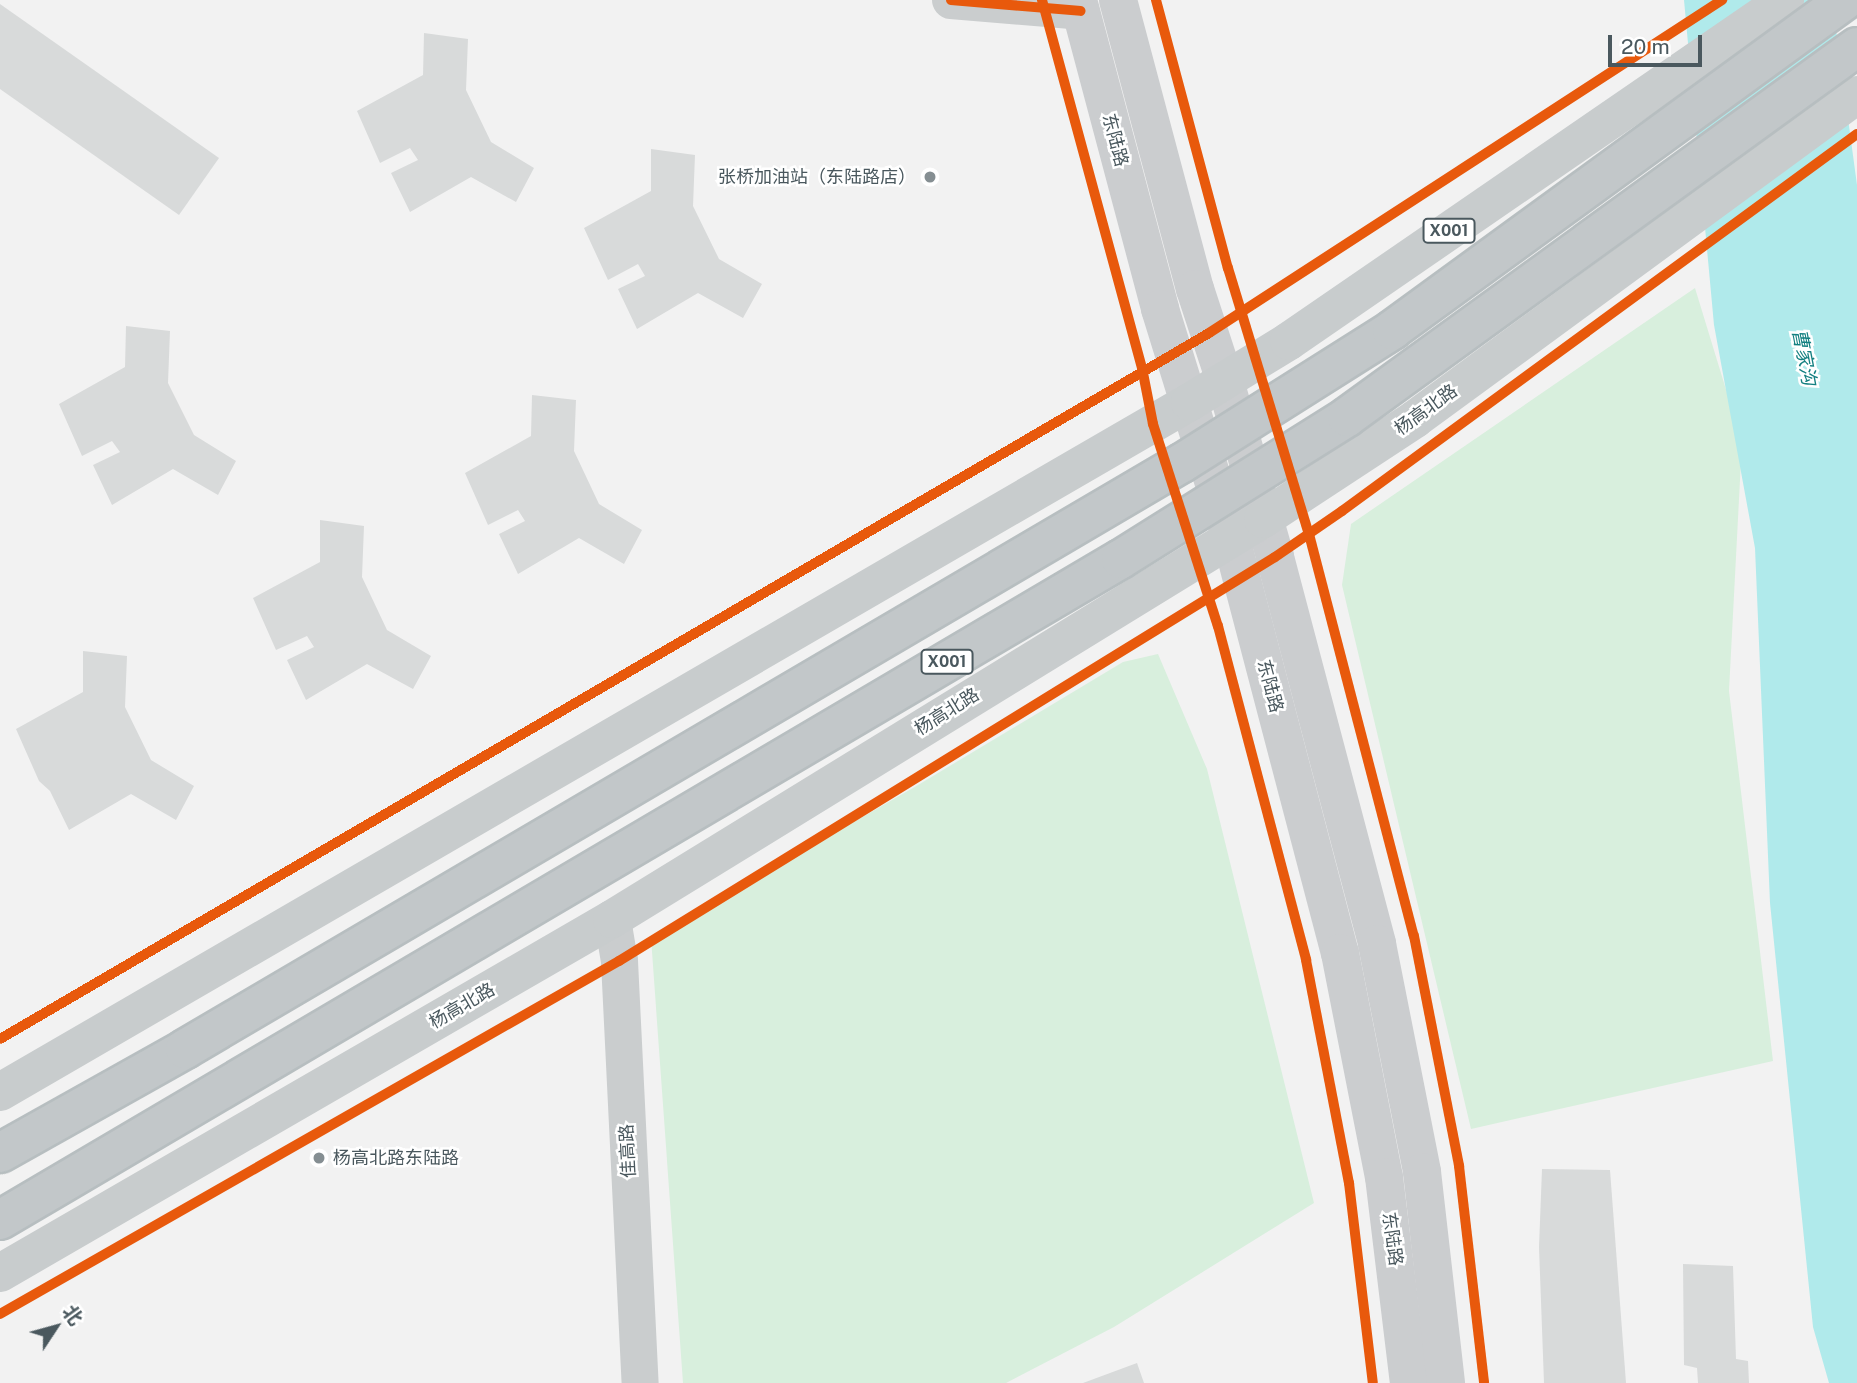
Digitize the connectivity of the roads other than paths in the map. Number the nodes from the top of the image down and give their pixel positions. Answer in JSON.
{"nodes":[{"id":1,"x":951,"y":0,"type":"edge"},
{"id":2,"x":1118,"y":0,"type":"edge"},
{"id":3,"x":1785,"y":0,"type":"edge"},
{"id":4,"x":1845,"y":0,"type":"edge"},
{"id":5,"x":1080,"y":6,"type":"edge"},
{"id":6,"x":1857,"y":47,"type":"edge"},
{"id":7,"x":1857,"y":95,"type":"edge"},
{"id":8,"x":1225,"y":380,"type":"junction"},
{"id":9,"x":1190,"y":402,"type":"junction"},
{"id":10,"x":1263,"y":519,"type":"junction"},
{"id":11,"x":1231,"y":538,"type":"junction"},
{"id":12,"x":612,"y":919,"type":"junction"},
{"id":13,"x":0,"y":1093,"type":"edge"},
{"id":14,"x":0,"y":1153,"type":"edge"},
{"id":15,"x":0,"y":1220,"type":"edge"},
{"id":16,"x":0,"y":1273,"type":"edge"},
{"id":17,"x":640,"y":1383,"type":"edge"},
{"id":18,"x":1409,"y":1383,"type":"edge"},
{"id":19,"x":1446,"y":1383,"type":"edge"}],
"edges":[{"from":1,"to":5,"type":"street"},
{"from":2,"to":8,"type":"main road"},
{"from":3,"to":8,"type":"main road","number":"X001"},
{"from":4,"to":14,"type":"highway","number":"X001","bridge":true},
{"from":5,"to":9,"type":"main road","name":"东陆路"},
{"from":6,"to":15,"type":"highway","number":"X001","bridge":true},
{"from":7,"to":10,"type":"main road","name":"杨高北路","number":"X001"},
{"from":8,"to":9,"type":"main road","number":"X001"},
{"from":8,"to":10,"type":"main road"},
{"from":9,"to":11,"type":"main road","name":"东陆路"},
{"from":9,"to":13,"type":"main road","number":"X001"},
{"from":10,"to":11,"type":"main road","name":"杨高北路","number":"X001"},
{"from":10,"to":19,"type":"main road"},
{"from":11,"to":12,"type":"main road","name":"杨高北路","number":"X001"},
{"from":11,"to":18,"type":"main road","name":"东陆路"},
{"from":12,"to":16,"type":"main road","name":"杨高北路","number":"X001"},
{"from":12,"to":17,"type":"street","name":"佳高路"}]}
